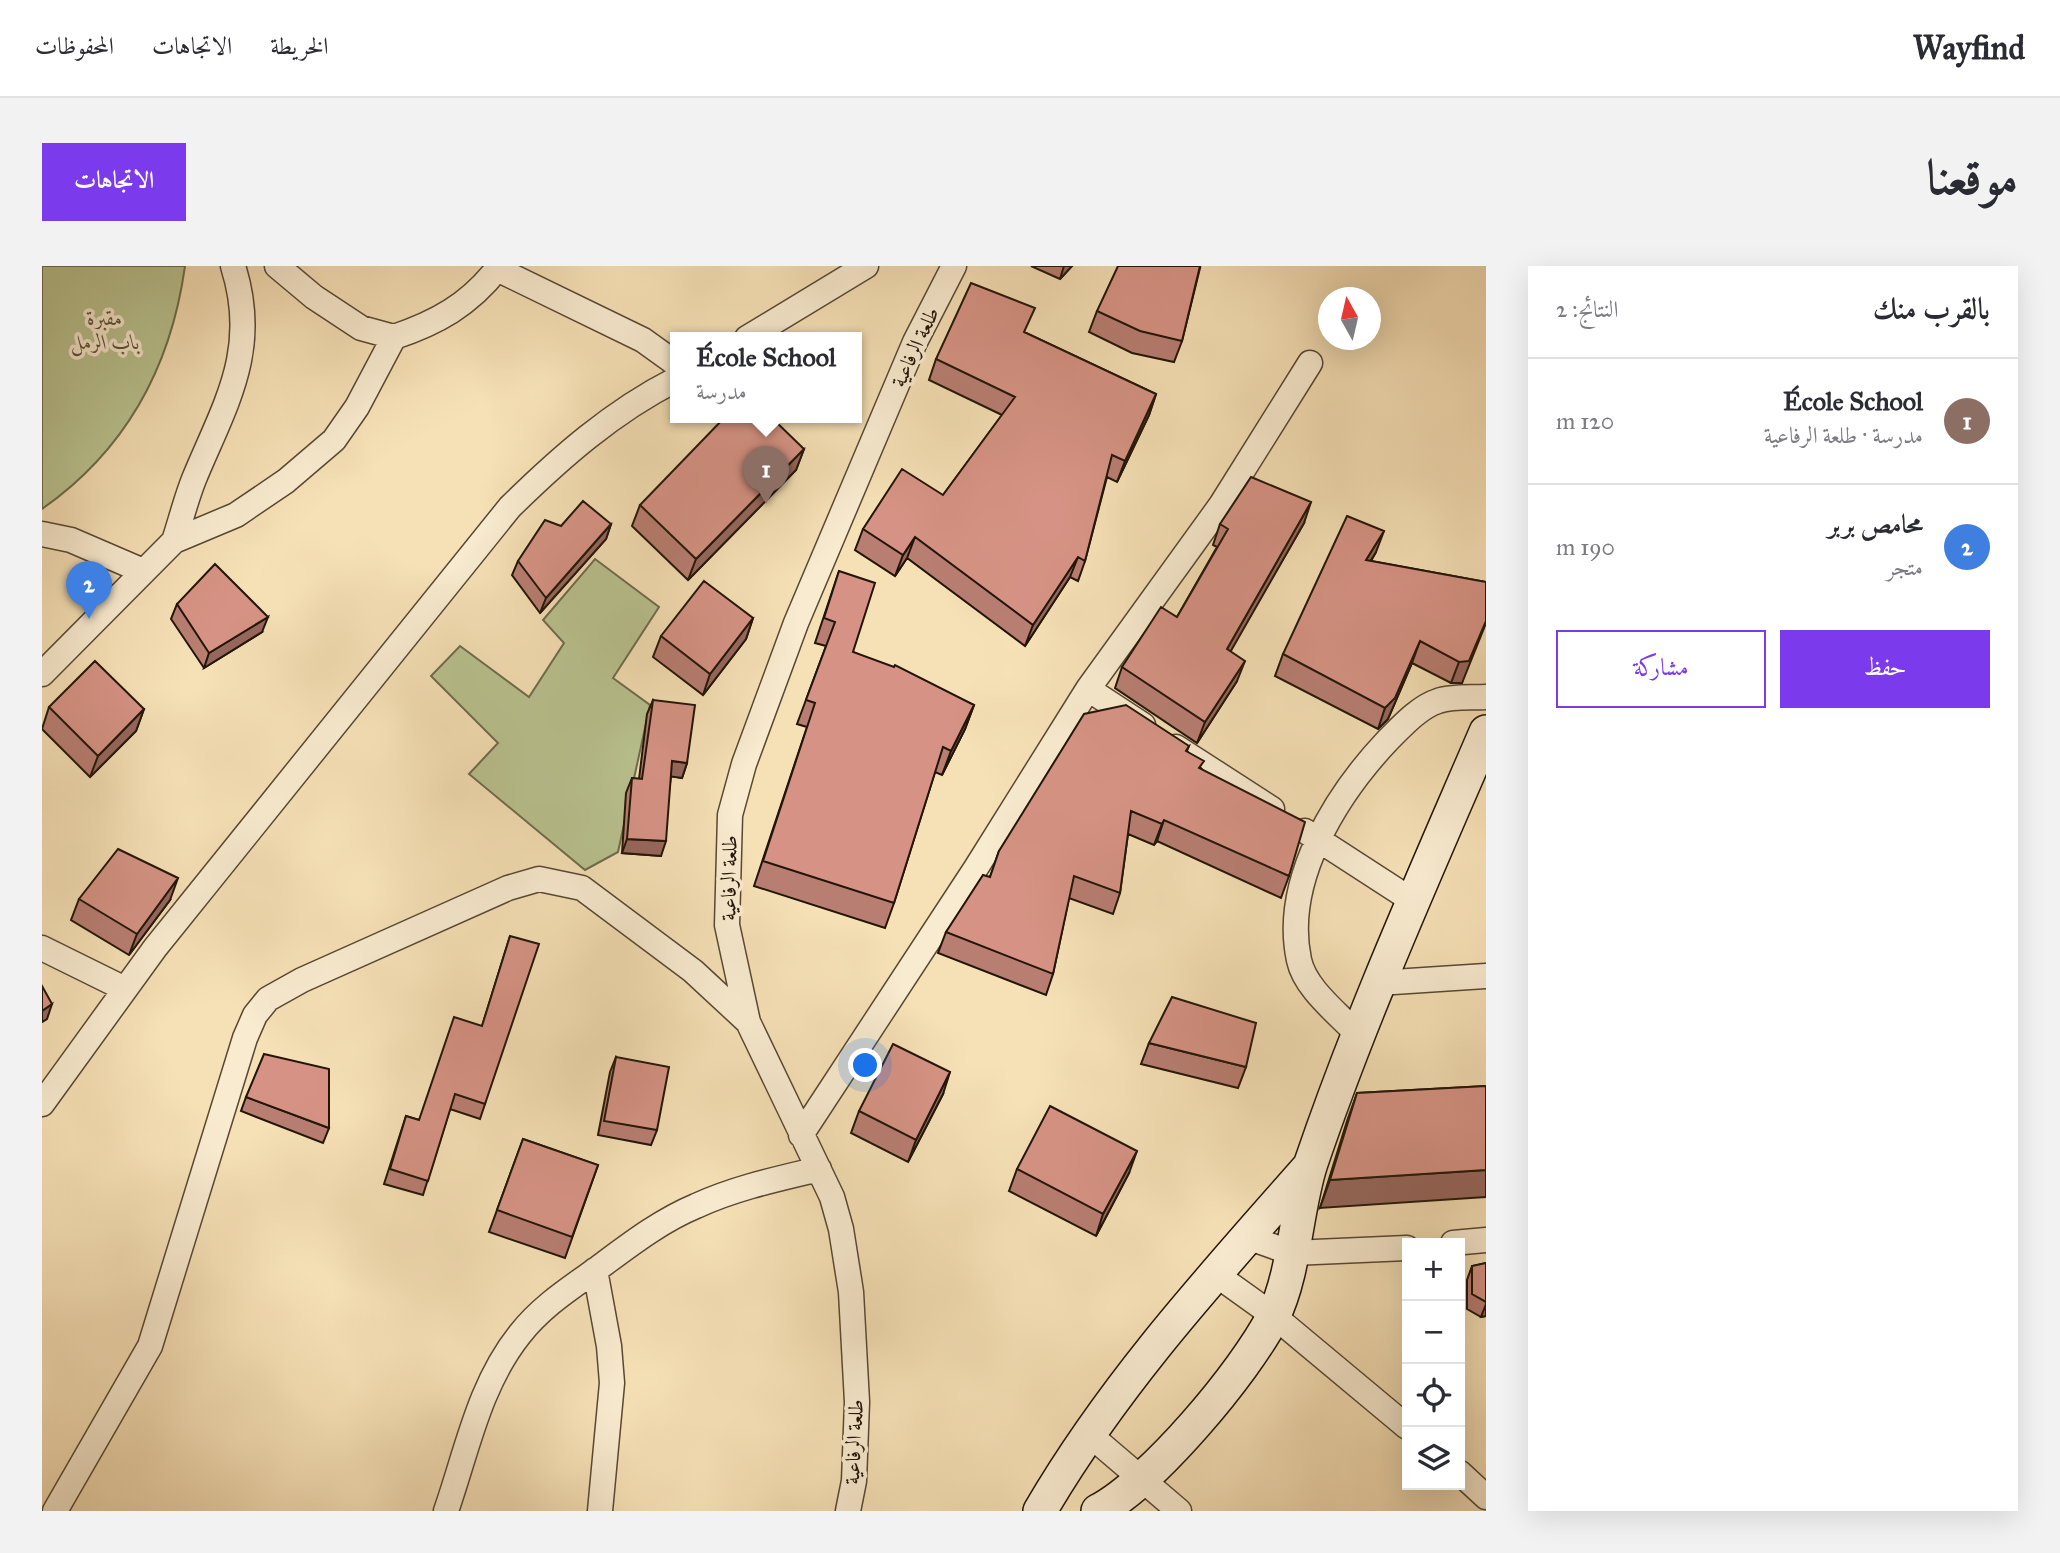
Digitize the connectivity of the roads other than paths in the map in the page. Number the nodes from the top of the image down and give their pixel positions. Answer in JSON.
{"nodes":[{"id":1,"x":233,"y":266,"type":"edge"},
{"id":2,"x":277,"y":266,"type":"edge"},
{"id":3,"x":866,"y":266,"type":"edge"},
{"id":4,"x":954,"y":266,"type":"edge"},
{"id":5,"x":498,"y":268,"type":"edge"},
{"id":6,"x":757,"y":332,"type":"edge"},
{"id":7,"x":394,"y":337,"type":"junction"},
{"id":8,"x":670,"y":359,"type":"edge"},
{"id":9,"x":1310,"y":363,"type":"dead end"},
{"id":10,"x":670,"y":383,"type":"edge"},
{"id":11,"x":42,"y":534,"type":"edge"},
{"id":12,"x":174,"y":541,"type":"junction"},
{"id":13,"x":143,"y":571,"type":"junction"},
{"id":14,"x":42,"y":674,"type":"edge"},
{"id":15,"x":1088,"y":690,"type":"junction"},
{"id":16,"x":1486,"y":697,"type":"edge"},
{"id":17,"x":1486,"y":732,"type":"edge"},
{"id":18,"x":1317,"y":838,"type":"junction"},
{"id":19,"x":1413,"y":901,"type":"junction"},
{"id":20,"x":42,"y":947,"type":"edge"},
{"id":21,"x":1486,"y":976,"type":"edge"},
{"id":22,"x":1378,"y":983,"type":"junction"},
{"id":23,"x":125,"y":989,"type":"junction"},
{"id":24,"x":748,"y":1022,"type":"junction"},
{"id":25,"x":1358,"y":1035,"type":"junction"},
{"id":26,"x":42,"y":1104,"type":"edge"},
{"id":27,"x":801,"y":1135,"type":"junction"},
{"id":28,"x":1310,"y":1166,"type":"junction"},
{"id":29,"x":819,"y":1169,"type":"junction"},
{"id":30,"x":1247,"y":1237,"type":"junction"},
{"id":31,"x":1486,"y":1240,"type":"edge"},
{"id":32,"x":1465,"y":1242,"type":"edge"},
{"id":33,"x":1402,"y":1248,"type":"edge"},
{"id":34,"x":1292,"y":1253,"type":"junction"},
{"id":35,"x":595,"y":1270,"type":"junction"},
{"id":36,"x":1214,"y":1273,"type":"junction"},
{"id":37,"x":1274,"y":1316,"type":"junction"},
{"id":38,"x":1402,"y":1423,"type":"edge"},
{"id":39,"x":1090,"y":1435,"type":"junction"},
{"id":40,"x":1465,"y":1478,"type":"edge"},
{"id":41,"x":1143,"y":1481,"type":"junction"},
{"id":42,"x":1486,"y":1497,"type":"edge"},
{"id":43,"x":1051,"y":1505,"type":"edge"},
{"id":44,"x":55,"y":1511,"type":"edge"},
{"id":45,"x":446,"y":1511,"type":"edge"},
{"id":46,"x":600,"y":1511,"type":"edge"},
{"id":47,"x":848,"y":1511,"type":"edge"},
{"id":48,"x":1098,"y":1511,"type":"edge"},
{"id":49,"x":1179,"y":1511,"type":"edge"}],
"edges":[{"from":1,"to":12,"type":"street"},
{"from":2,"to":7,"type":"street"},
{"from":3,"to":6,"type":"street"},
{"from":4,"to":24,"type":"street","name":"طلعة الرفاعية"},
{"from":5,"to":7,"type":"street"},
{"from":5,"to":8,"type":"street"},
{"from":7,"to":12,"type":"street"},
{"from":9,"to":15,"type":"street"},
{"from":10,"to":23,"type":"street"},
{"from":11,"to":13,"type":"street"},
{"from":12,"to":13,"type":"street"},
{"from":13,"to":14,"type":"street"},
{"from":15,"to":18,"type":"street"},
{"from":15,"to":27,"type":"street"},
{"from":16,"to":18,"type":"street"},
{"from":17,"to":19,"type":"street"},
{"from":18,"to":19,"type":"street"},
{"from":18,"to":25,"type":"street"},
{"from":19,"to":22,"type":"street"},
{"from":20,"to":23,"type":"street"},
{"from":21,"to":22,"type":"street"},
{"from":22,"to":25,"type":"street"},
{"from":23,"to":26,"type":"street"},
{"from":24,"to":27,"type":"street","name":"طلعة الرفاعية"},
{"from":24,"to":44,"type":"street"},
{"from":25,"to":28,"type":"street"},
{"from":27,"to":29,"type":"street","name":"طلعة الرفاعية"},
{"from":28,"to":30,"type":"street"},
{"from":28,"to":34,"type":"street"},
{"from":29,"to":35,"type":"street"},
{"from":29,"to":47,"type":"street","name":"طلعة الرفاعية"},
{"from":30,"to":34,"type":"street"},
{"from":30,"to":36,"type":"street"},
{"from":31,"to":32,"type":"street"},
{"from":33,"to":34,"type":"street"},
{"from":34,"to":37,"type":"street"},
{"from":35,"to":45,"type":"street"},
{"from":35,"to":46,"type":"street"},
{"from":36,"to":37,"type":"street"},
{"from":36,"to":39,"type":"street"},
{"from":37,"to":38,"type":"street"},
{"from":37,"to":41,"type":"street"},
{"from":39,"to":41,"type":"street"},
{"from":39,"to":43,"type":"street"},
{"from":40,"to":42,"type":"street"},
{"from":41,"to":48,"type":"street"},
{"from":41,"to":49,"type":"street"}]}
